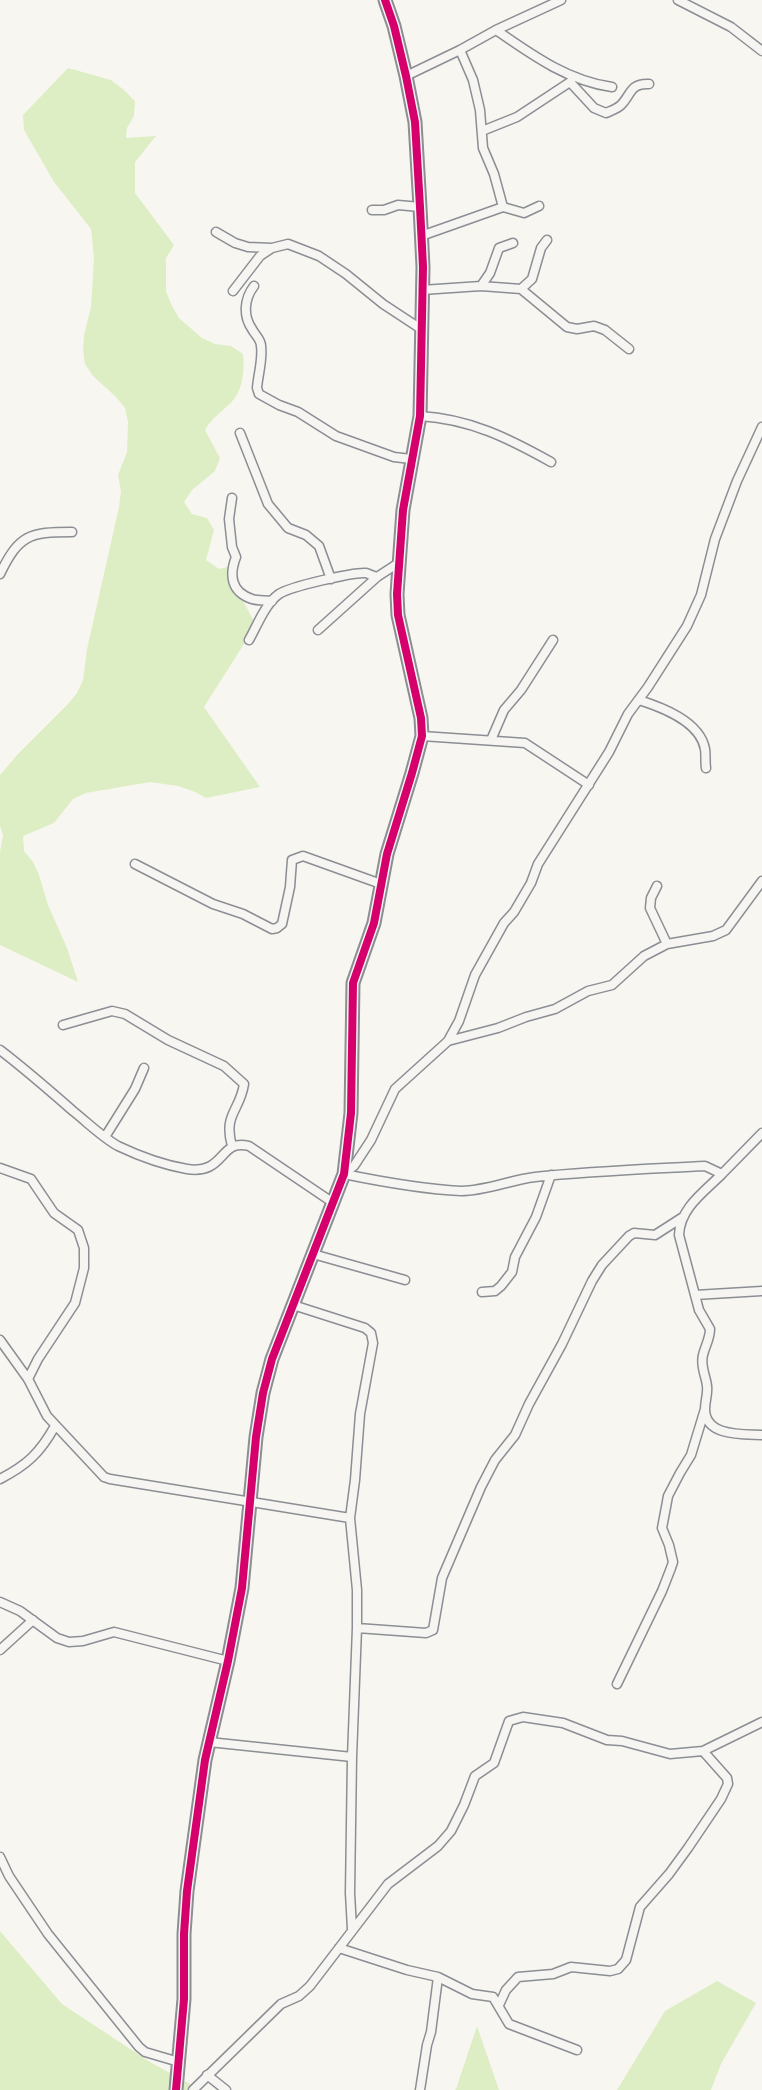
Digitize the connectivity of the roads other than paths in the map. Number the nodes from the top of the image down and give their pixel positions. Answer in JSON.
{"nodes":[{"id":1,"x":385,"y":0,"type":"edge"},
{"id":2,"x":561,"y":0,"type":"edge"},
{"id":3,"x":678,"y":0,"type":"edge"},
{"id":4,"x":496,"y":30,"type":"junction"},
{"id":5,"x":460,"y":50,"type":"junction"},
{"id":6,"x":762,"y":51,"type":"edge"},
{"id":7,"x":406,"y":76,"type":"junction"},
{"id":8,"x":648,"y":84,"type":"dead end"},
{"id":9,"x":612,"y":87,"type":"dead end"},
{"id":10,"x":482,"y":131,"type":"junction"},
{"id":11,"x":539,"y":206,"type":"dead end"},
{"id":12,"x":420,"y":207,"type":"junction"},
{"id":13,"x":504,"y":207,"type":"junction"},
{"id":14,"x":372,"y":210,"type":"dead end"},
{"id":15,"x":216,"y":232,"type":"dead end"},
{"id":16,"x":421,"y":236,"type":"junction"},
{"id":17,"x":547,"y":240,"type":"dead end"},
{"id":18,"x":513,"y":242,"type":"dead end"},
{"id":19,"x":272,"y":248,"type":"junction"},
{"id":20,"x":254,"y":286,"type":"dead end"},
{"id":21,"x":481,"y":286,"type":"junction"},
{"id":22,"x":521,"y":289,"type":"junction"},
{"id":23,"x":422,"y":290,"type":"junction"},
{"id":24,"x":233,"y":291,"type":"dead end"},
{"id":25,"x":421,"y":329,"type":"junction"},
{"id":26,"x":629,"y":348,"type":"dead end"},
{"id":27,"x":420,"y":416,"type":"junction"},
{"id":28,"x":762,"y":427,"type":"edge"},
{"id":29,"x":240,"y":432,"type":"dead end"},
{"id":30,"x":411,"y":459,"type":"junction"},
{"id":31,"x":551,"y":462,"type":"dead end"},
{"id":32,"x":232,"y":498,"type":"dead end"},
{"id":33,"x":72,"y":532,"type":"dead end"},
{"id":34,"x":400,"y":562,"type":"junction"},
{"id":35,"x":0,"y":574,"type":"edge"},
{"id":36,"x":377,"y":578,"type":"junction"},
{"id":37,"x":331,"y":579,"type":"junction"},
{"id":38,"x":272,"y":601,"type":"junction"},
{"id":39,"x":318,"y":630,"type":"dead end"},
{"id":40,"x":249,"y":640,"type":"dead end"},
{"id":41,"x":553,"y":640,"type":"dead end"},
{"id":42,"x":638,"y":700,"type":"junction"},
{"id":43,"x":422,"y":736,"type":"junction"},
{"id":44,"x":491,"y":740,"type":"junction"},
{"id":45,"x":706,"y":768,"type":"dead end"},
{"id":46,"x":589,"y":784,"type":"junction"},
{"id":47,"x":135,"y":864,"type":"dead end"},
{"id":48,"x":762,"y":882,"type":"edge"},
{"id":49,"x":381,"y":884,"type":"junction"},
{"id":50,"x":657,"y":886,"type":"dead end"},
{"id":51,"x":667,"y":944,"type":"junction"},
{"id":52,"x":64,"y":1025,"type":"dead end"},
{"id":53,"x":448,"y":1041,"type":"junction"},
{"id":54,"x":0,"y":1050,"type":"edge"},
{"id":55,"x":144,"y":1068,"type":"dead end"},
{"id":56,"x":762,"y":1134,"type":"edge"},
{"id":57,"x":105,"y":1137,"type":"junction"},
{"id":58,"x":232,"y":1146,"type":"junction"},
{"id":59,"x":0,"y":1168,"type":"edge"},
{"id":60,"x":344,"y":1174,"type":"junction"},
{"id":61,"x":722,"y":1174,"type":"junction"},
{"id":62,"x":551,"y":1175,"type":"junction"},
{"id":63,"x":332,"y":1202,"type":"junction"},
{"id":64,"x":683,"y":1217,"type":"junction"},
{"id":65,"x":313,"y":1254,"type":"junction"},
{"id":66,"x":405,"y":1280,"type":"dead end"},
{"id":67,"x":762,"y":1291,"type":"edge"},
{"id":68,"x":482,"y":1292,"type":"dead end"},
{"id":69,"x":695,"y":1296,"type":"junction"},
{"id":70,"x":293,"y":1305,"type":"junction"},
{"id":71,"x":0,"y":1340,"type":"edge"},
{"id":72,"x":28,"y":1379,"type":"junction"},
{"id":73,"x":705,"y":1409,"type":"junction"},
{"id":74,"x":54,"y":1426,"type":"junction"},
{"id":75,"x":762,"y":1435,"type":"edge"},
{"id":76,"x":0,"y":1479,"type":"edge"},
{"id":77,"x":251,"y":1502,"type":"junction"},
{"id":78,"x":350,"y":1518,"type":"junction"},
{"id":79,"x":0,"y":1602,"type":"edge"},
{"id":80,"x":33,"y":1620,"type":"junction"},
{"id":81,"x":357,"y":1628,"type":"junction"},
{"id":82,"x":0,"y":1650,"type":"edge"},
{"id":83,"x":228,"y":1661,"type":"junction"},
{"id":84,"x":617,"y":1684,"type":"dead end"},
{"id":85,"x":762,"y":1722,"type":"edge"},
{"id":86,"x":209,"y":1742,"type":"junction"},
{"id":87,"x":703,"y":1751,"type":"junction"},
{"id":88,"x":352,"y":1757,"type":"junction"},
{"id":89,"x":0,"y":1857,"type":"edge"},
{"id":90,"x":352,"y":1929,"type":"junction"},
{"id":91,"x":339,"y":1948,"type":"junction"},
{"id":92,"x":438,"y":1978,"type":"junction"},
{"id":93,"x":499,"y":2005,"type":"junction"},
{"id":94,"x":577,"y":2050,"type":"dead end"},
{"id":95,"x":179,"y":2062,"type":"junction"},
{"id":96,"x":207,"y":2075,"type":"junction"},
{"id":97,"x":176,"y":2090,"type":"edge"},
{"id":98,"x":193,"y":2090,"type":"edge"},
{"id":99,"x":226,"y":2090,"type":"edge"},
{"id":100,"x":420,"y":2090,"type":"edge"}],
"edges":[{"from":1,"to":7,"type":"street"},
{"from":2,"to":4,"type":"street"},
{"from":3,"to":6,"type":"street"},
{"from":4,"to":5,"type":"street"},
{"from":4,"to":9,"type":"street"},
{"from":5,"to":7,"type":"street"},
{"from":5,"to":10,"type":"street"},
{"from":7,"to":12,"type":"street"},
{"from":8,"to":10,"type":"street"},
{"from":10,"to":13,"type":"street"},
{"from":11,"to":13,"type":"street"},
{"from":12,"to":14,"type":"street"},
{"from":12,"to":16,"type":"street"},
{"from":13,"to":16,"type":"street"},
{"from":15,"to":19,"type":"street"},
{"from":16,"to":23,"type":"street"},
{"from":17,"to":22,"type":"street"},
{"from":18,"to":21,"type":"street"},
{"from":19,"to":24,"type":"street"},
{"from":19,"to":25,"type":"street"},
{"from":20,"to":30,"type":"street"},
{"from":21,"to":22,"type":"street"},
{"from":21,"to":23,"type":"street"},
{"from":22,"to":26,"type":"street"},
{"from":23,"to":25,"type":"street"},
{"from":25,"to":27,"type":"street"},
{"from":27,"to":30,"type":"street"},
{"from":27,"to":31,"type":"street"},
{"from":28,"to":42,"type":"street"},
{"from":29,"to":37,"type":"street"},
{"from":30,"to":34,"type":"street"},
{"from":32,"to":38,"type":"street"},
{"from":33,"to":35,"type":"street"},
{"from":34,"to":36,"type":"street"},
{"from":34,"to":43,"type":"street"},
{"from":36,"to":37,"type":"street"},
{"from":36,"to":39,"type":"street"},
{"from":37,"to":38,"type":"street"},
{"from":38,"to":40,"type":"street"},
{"from":41,"to":44,"type":"street"},
{"from":42,"to":45,"type":"street"},
{"from":42,"to":46,"type":"street"},
{"from":43,"to":44,"type":"street"},
{"from":43,"to":49,"type":"street"},
{"from":44,"to":46,"type":"street"},
{"from":46,"to":53,"type":"street"},
{"from":47,"to":49,"type":"street"},
{"from":48,"to":51,"type":"street"},
{"from":49,"to":60,"type":"street"},
{"from":50,"to":51,"type":"street"},
{"from":51,"to":53,"type":"street"},
{"from":52,"to":58,"type":"street"},
{"from":53,"to":60,"type":"street"},
{"from":54,"to":57,"type":"street"},
{"from":55,"to":57,"type":"street"},
{"from":56,"to":61,"type":"street"},
{"from":57,"to":58,"type":"street"},
{"from":58,"to":63,"type":"street"},
{"from":59,"to":72,"type":"street"},
{"from":60,"to":62,"type":"street"},
{"from":60,"to":63,"type":"street"},
{"from":61,"to":62,"type":"street"},
{"from":61,"to":64,"type":"street"},
{"from":62,"to":68,"type":"street"},
{"from":63,"to":65,"type":"street"},
{"from":64,"to":69,"type":"street"},
{"from":64,"to":81,"type":"street"},
{"from":65,"to":66,"type":"street"},
{"from":65,"to":70,"type":"street"},
{"from":67,"to":69,"type":"street"},
{"from":69,"to":73,"type":"street"},
{"from":70,"to":77,"type":"street"},
{"from":70,"to":78,"type":"street"},
{"from":71,"to":72,"type":"street"},
{"from":72,"to":74,"type":"street"},
{"from":73,"to":75,"type":"street"},
{"from":73,"to":84,"type":"street"},
{"from":74,"to":76,"type":"street"},
{"from":74,"to":77,"type":"street"},
{"from":77,"to":78,"type":"street"},
{"from":77,"to":83,"type":"street"},
{"from":78,"to":81,"type":"street"},
{"from":79,"to":80,"type":"street"},
{"from":80,"to":82,"type":"street"},
{"from":80,"to":83,"type":"street"},
{"from":81,"to":88,"type":"street"},
{"from":83,"to":86,"type":"street"},
{"from":85,"to":87,"type":"street"},
{"from":86,"to":88,"type":"street"},
{"from":86,"to":95,"type":"street"},
{"from":87,"to":90,"type":"street"},
{"from":87,"to":93,"type":"street"},
{"from":88,"to":90,"type":"street"},
{"from":89,"to":95,"type":"street"},
{"from":90,"to":91,"type":"street"},
{"from":91,"to":92,"type":"street"},
{"from":91,"to":96,"type":"street"},
{"from":92,"to":93,"type":"street"},
{"from":92,"to":100,"type":"street"},
{"from":93,"to":94,"type":"street"},
{"from":95,"to":97,"type":"street"},
{"from":96,"to":98,"type":"street"},
{"from":96,"to":99,"type":"street"}]}
